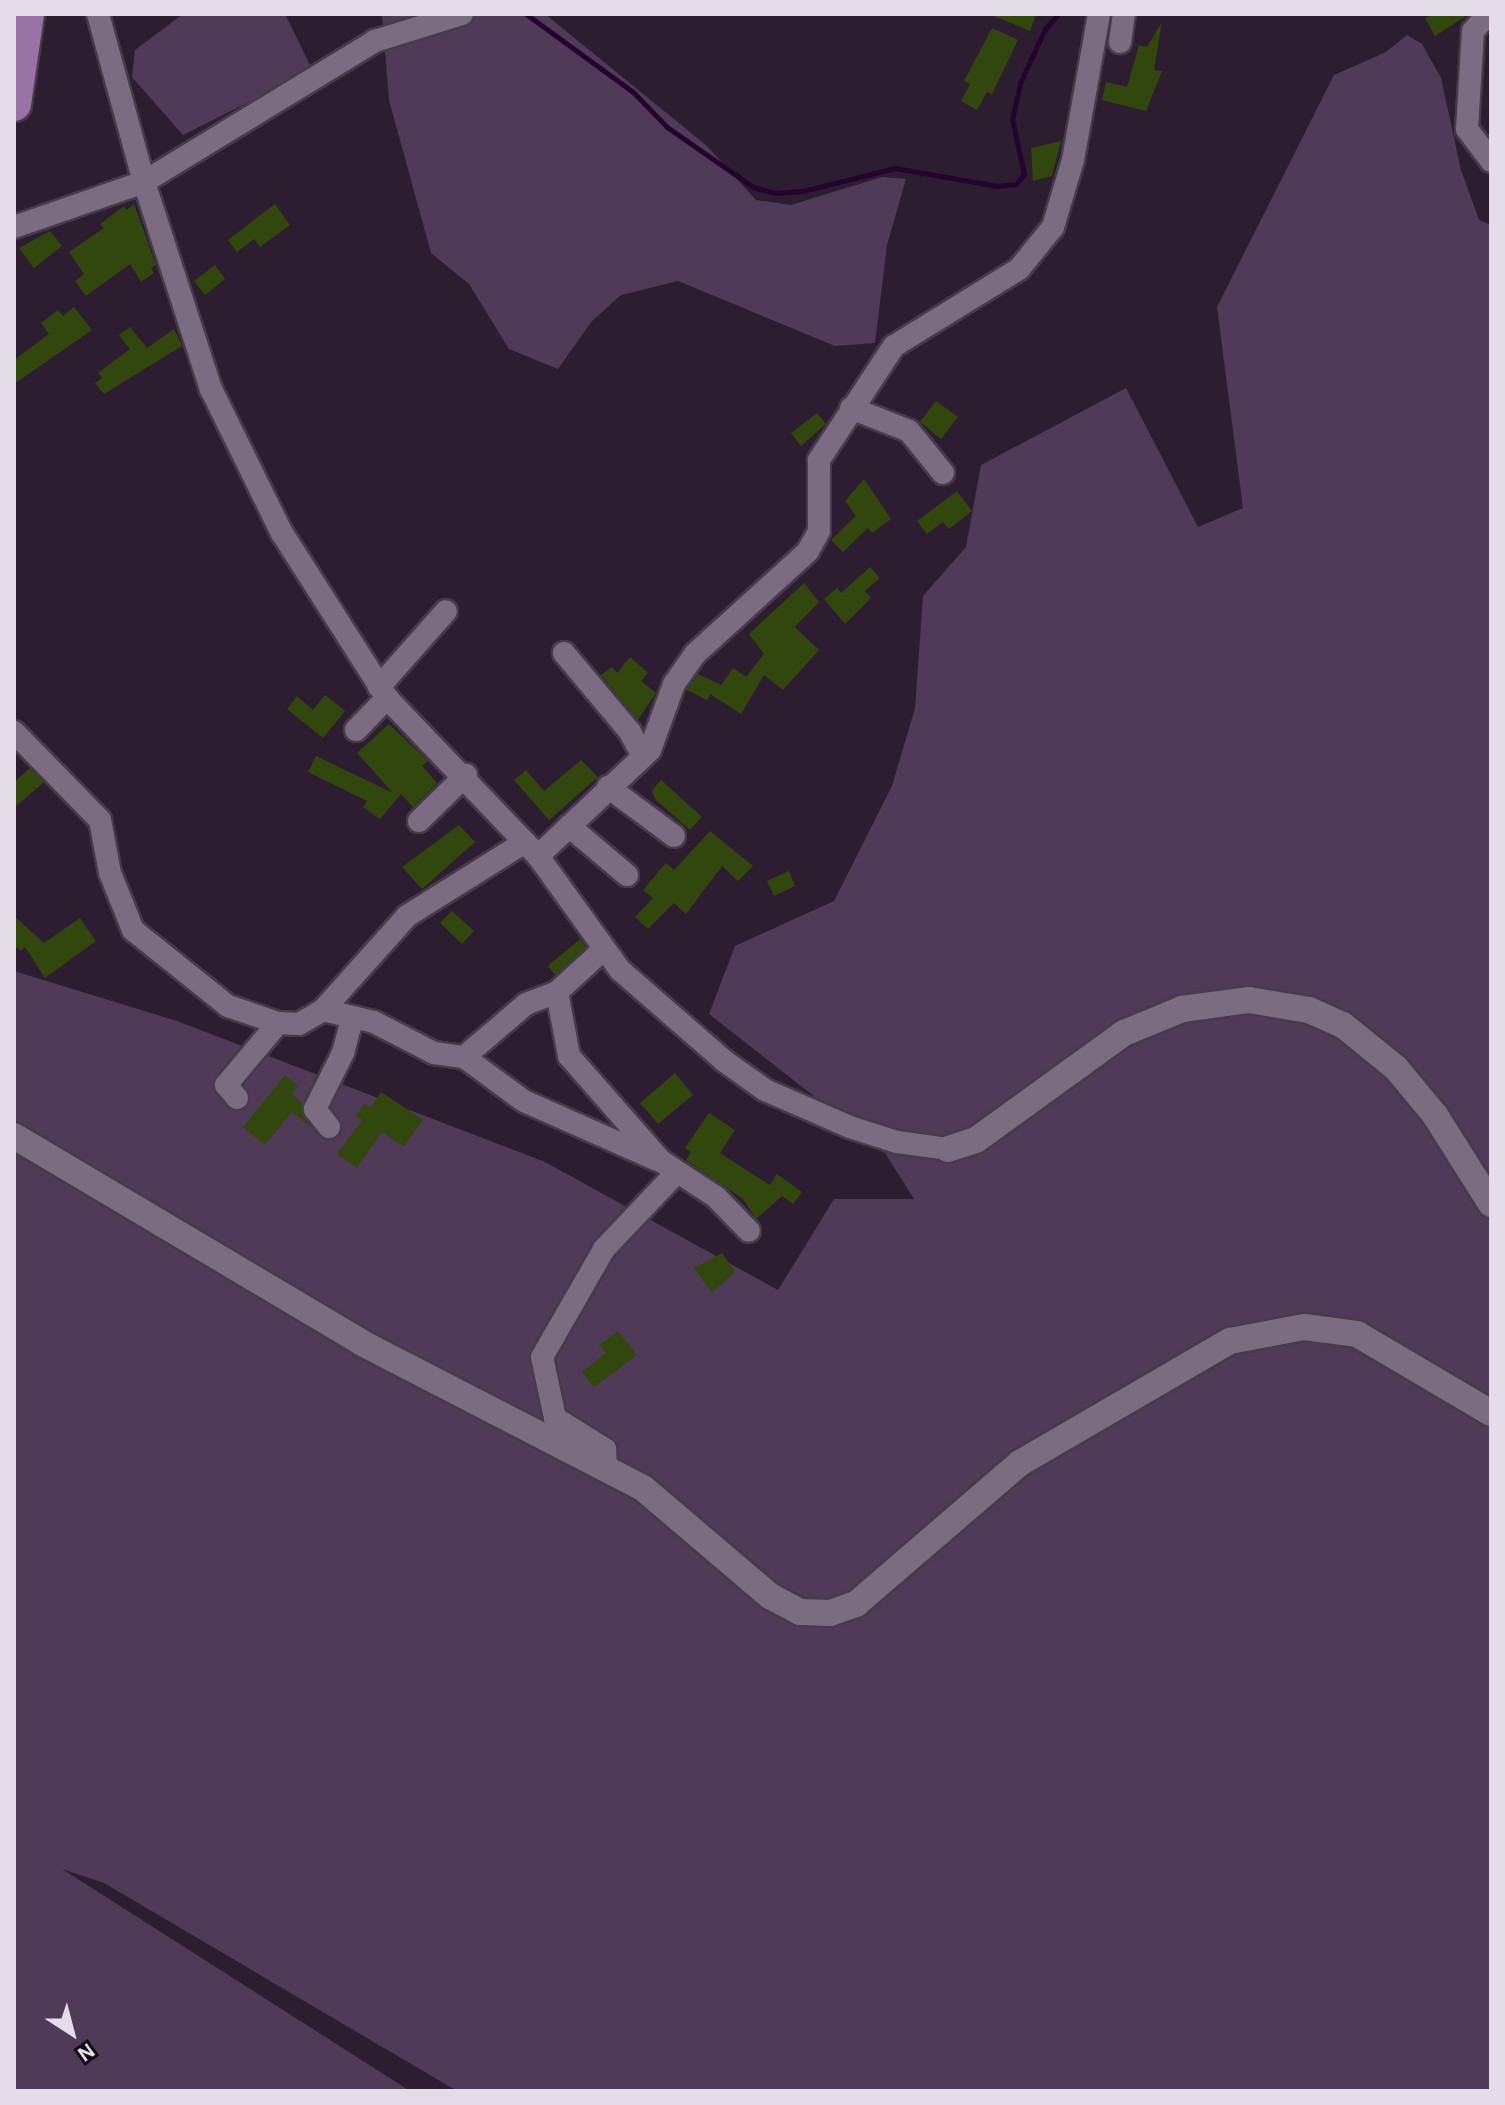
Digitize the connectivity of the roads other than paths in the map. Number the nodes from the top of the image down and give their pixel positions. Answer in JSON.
{"nodes":[{"id":1,"x":27,"y":14,"type":"edge"},
{"id":2,"x":98,"y":14,"type":"edge"},
{"id":3,"x":462,"y":14,"type":"edge"},
{"id":4,"x":1099,"y":14,"type":"edge"},
{"id":5,"x":1124,"y":14,"type":"edge"},
{"id":6,"x":1488,"y":14,"type":"edge"},
{"id":7,"x":1120,"y":42,"type":"dead end"},
{"id":8,"x":14,"y":104,"type":"edge"},
{"id":9,"x":1491,"y":161,"type":"edge"},
{"id":10,"x":144,"y":182,"type":"junction"},
{"id":11,"x":14,"y":227,"type":"edge"},
{"id":12,"x":851,"y":408,"type":"junction"},
{"id":13,"x":943,"y":473,"type":"dead end"},
{"id":14,"x":446,"y":611,"type":"dead end"},
{"id":15,"x":564,"y":653,"type":"dead end"},
{"id":16,"x":383,"y":692,"type":"junction"},
{"id":17,"x":356,"y":730,"type":"dead end"},
{"id":18,"x":14,"y":732,"type":"edge"},
{"id":19,"x":643,"y":756,"type":"junction"},
{"id":20,"x":466,"y":775,"type":"junction"},
{"id":21,"x":608,"y":787,"type":"junction"},
{"id":22,"x":419,"y":821,"type":"dead end"},
{"id":23,"x":569,"y":826,"type":"junction"},
{"id":24,"x":674,"y":836,"type":"dead end"},
{"id":25,"x":531,"y":849,"type":"junction"},
{"id":26,"x":627,"y":875,"type":"dead end"},
{"id":27,"x":604,"y":949,"type":"junction"},
{"id":28,"x":557,"y":992,"type":"junction"},
{"id":29,"x":323,"y":1010,"type":"junction"},
{"id":30,"x":352,"y":1020,"type":"junction"},
{"id":31,"x":278,"y":1023,"type":"junction"},
{"id":32,"x":464,"y":1057,"type":"junction"},
{"id":33,"x":237,"y":1098,"type":"dead end"},
{"id":34,"x":329,"y":1127,"type":"dead end"},
{"id":35,"x":14,"y":1136,"type":"edge"},
{"id":36,"x":948,"y":1149,"type":"joint"},
{"id":37,"x":668,"y":1167,"type":"junction"},
{"id":38,"x":1491,"y":1204,"type":"edge"},
{"id":39,"x":749,"y":1231,"type":"dead end"},
{"id":40,"x":1491,"y":1413,"type":"edge"},
{"id":41,"x":606,"y":1467,"type":"junction"}],
"edges":[{"from":1,"to":8,"type":"main road"},
{"from":2,"to":10,"type":"street"},
{"from":3,"to":10,"type":"street"},
{"from":4,"to":12,"type":"street"},
{"from":5,"to":7,"type":"street"},
{"from":6,"to":9,"type":"street"},
{"from":10,"to":11,"type":"street"},
{"from":10,"to":16,"type":"street"},
{"from":12,"to":13,"type":"street"},
{"from":12,"to":19,"type":"street"},
{"from":14,"to":16,"type":"street"},
{"from":15,"to":19,"type":"street"},
{"from":16,"to":17,"type":"street"},
{"from":16,"to":20,"type":"street"},
{"from":18,"to":31,"type":"street"},
{"from":19,"to":21,"type":"street"},
{"from":20,"to":22,"type":"street"},
{"from":20,"to":25,"type":"street"},
{"from":21,"to":23,"type":"street"},
{"from":21,"to":24,"type":"street"},
{"from":23,"to":25,"type":"street"},
{"from":23,"to":26,"type":"street"},
{"from":25,"to":27,"type":"street"},
{"from":25,"to":29,"type":"street"},
{"from":27,"to":28,"type":"street"},
{"from":27,"to":36,"type":"street"},
{"from":28,"to":32,"type":"street"},
{"from":28,"to":37,"type":"street"},
{"from":29,"to":30,"type":"street"},
{"from":29,"to":31,"type":"street"},
{"from":30,"to":32,"type":"street"},
{"from":30,"to":34,"type":"street"},
{"from":31,"to":33,"type":"street"},
{"from":32,"to":37,"type":"street"},
{"from":35,"to":41,"type":"street"},
{"from":36,"to":38,"type":"street"},
{"from":37,"to":39,"type":"street"},
{"from":37,"to":41,"type":"street"},
{"from":40,"to":41,"type":"street"}]}
